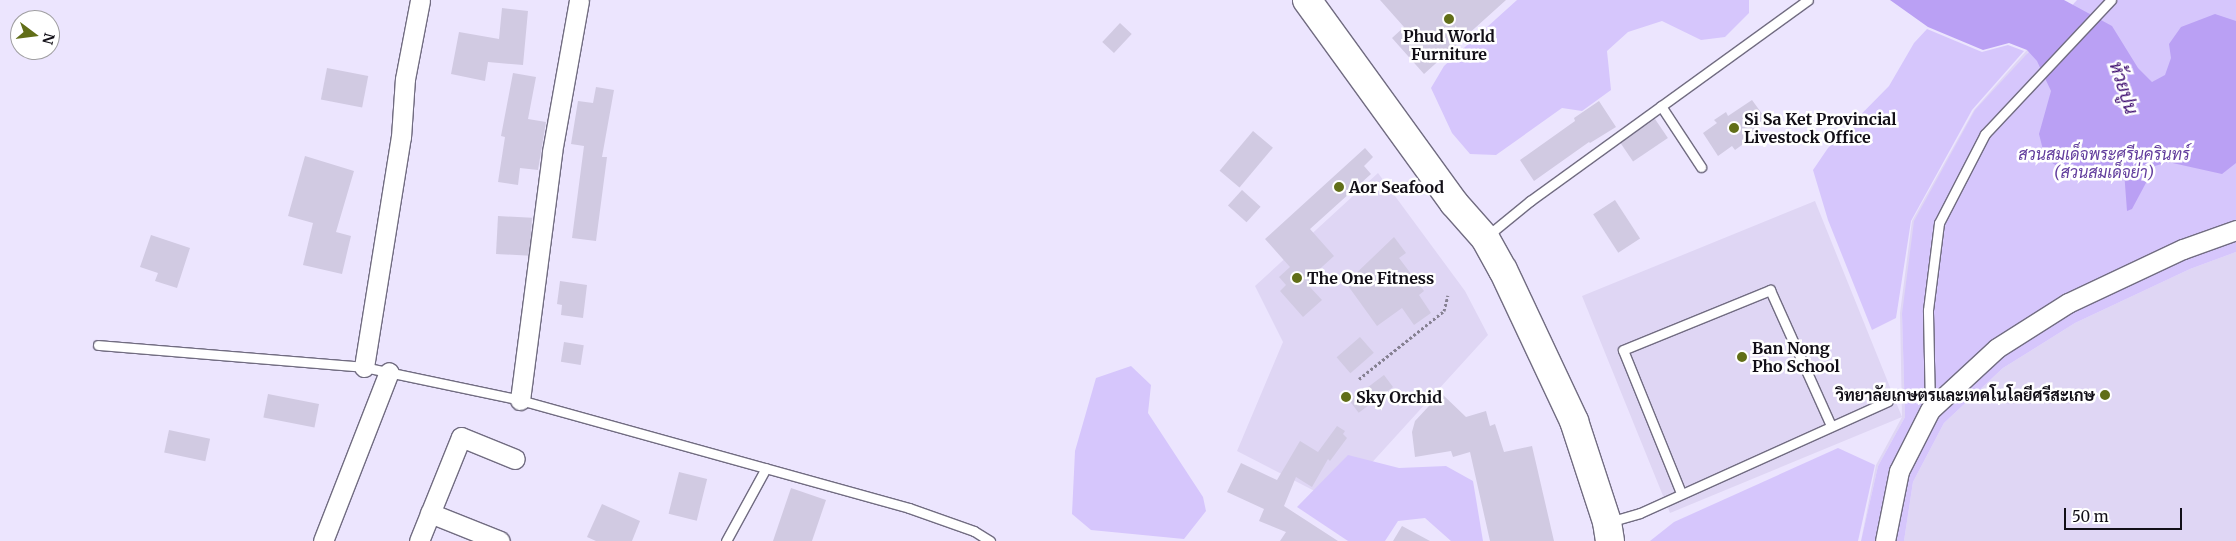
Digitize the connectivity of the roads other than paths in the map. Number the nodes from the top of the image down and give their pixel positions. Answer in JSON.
{"nodes":[{"id":1,"x":420,"y":0,"type":"edge"},
{"id":2,"x":579,"y":0,"type":"edge"},
{"id":3,"x":1307,"y":0,"type":"edge"},
{"id":4,"x":1808,"y":0,"type":"edge"},
{"id":5,"x":2109,"y":2,"type":"edge"},
{"id":6,"x":1661,"y":106,"type":"junction"},
{"id":7,"x":1701,"y":167,"type":"dead end"},
{"id":8,"x":2236,"y":230,"type":"edge"},
{"id":9,"x":1485,"y":238,"type":"junction"},
{"id":10,"x":98,"y":346,"type":"dead end"},
{"id":11,"x":364,"y":367,"type":"junction"},
{"id":12,"x":389,"y":372,"type":"junction"},
{"id":13,"x":520,"y":400,"type":"junction"},
{"id":14,"x":1888,"y":401,"type":"dead end"},
{"id":15,"x":1930,"y":410,"type":"junction"},
{"id":16,"x":1831,"y":426,"type":"junction"},
{"id":17,"x":515,"y":460,"type":"dead end"},
{"id":18,"x":766,"y":468,"type":"junction"},
{"id":19,"x":1681,"y":493,"type":"junction"},
{"id":20,"x":430,"y":513,"type":"junction"},
{"id":21,"x":1608,"y":532,"type":"edge"},
{"id":22,"x":322,"y":541,"type":"edge"},
{"id":23,"x":419,"y":541,"type":"edge"},
{"id":24,"x":500,"y":541,"type":"edge"},
{"id":25,"x":726,"y":541,"type":"edge"},
{"id":26,"x":990,"y":541,"type":"edge"},
{"id":27,"x":1886,"y":541,"type":"edge"}],
"edges":[{"from":1,"to":11,"type":"street"},
{"from":2,"to":13,"type":"street"},
{"from":3,"to":9,"type":"main road"},
{"from":4,"to":6,"type":"lane"},
{"from":5,"to":15,"type":"lane"},
{"from":6,"to":7,"type":"lane"},
{"from":6,"to":9,"type":"lane"},
{"from":8,"to":15,"type":"street"},
{"from":9,"to":21,"type":"main road"},
{"from":10,"to":11,"type":"lane"},
{"from":11,"to":12,"type":"lane"},
{"from":12,"to":13,"type":"lane"},
{"from":12,"to":22,"type":"street"},
{"from":13,"to":18,"type":"lane"},
{"from":14,"to":16,"type":"lane"},
{"from":15,"to":27,"type":"street"},
{"from":16,"to":19,"type":"lane"},
{"from":16,"to":19,"type":"lane"},
{"from":17,"to":20,"type":"street"},
{"from":18,"to":25,"type":"lane"},
{"from":18,"to":26,"type":"lane"},
{"from":19,"to":21,"type":"lane"},
{"from":20,"to":23,"type":"street"},
{"from":20,"to":24,"type":"street"}]}
